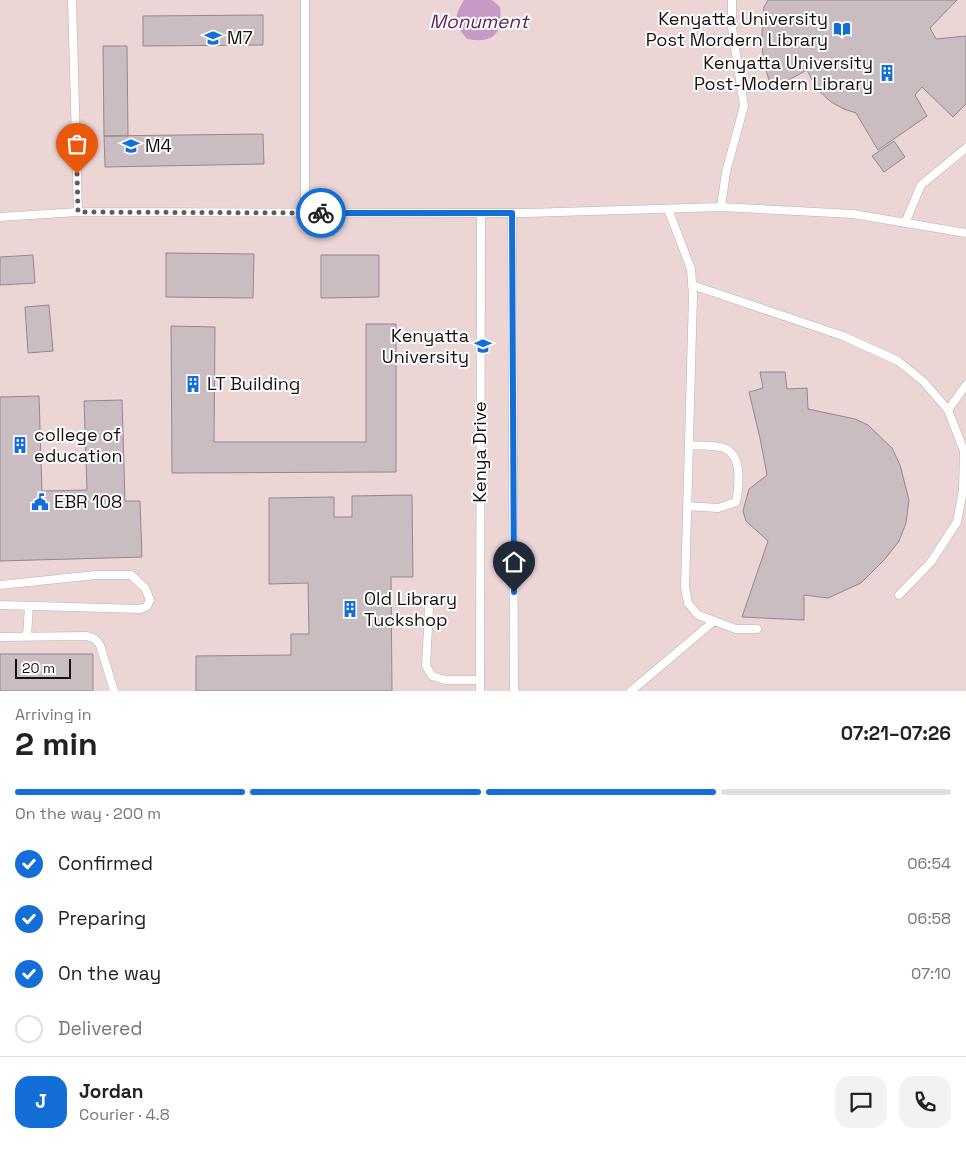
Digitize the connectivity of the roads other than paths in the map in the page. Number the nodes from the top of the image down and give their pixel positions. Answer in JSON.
{"nodes":[{"id":1,"x":72,"y":0,"type":"edge"},
{"id":2,"x":305,"y":0,"type":"edge"},
{"id":3,"x":732,"y":0,"type":"edge"},
{"id":4,"x":966,"y":148,"type":"edge"},
{"id":5,"x":721,"y":207,"type":"junction"},
{"id":6,"x":668,"y":209,"type":"junction"},
{"id":7,"x":78,"y":212,"type":"junction"},
{"id":8,"x":305,"y":213,"type":"junction"},
{"id":9,"x":481,"y":213,"type":"junction"},
{"id":10,"x":512,"y":213,"type":"junction"},
{"id":11,"x":0,"y":217,"type":"edge"},
{"id":12,"x":905,"y":223,"type":"junction"},
{"id":13,"x":966,"y":233,"type":"edge"},
{"id":14,"x":692,"y":285,"type":"junction"},
{"id":15,"x":966,"y":385,"type":"edge"},
{"id":16,"x":948,"y":410,"type":"junction"},
{"id":17,"x":689,"y":445,"type":"junction"},
{"id":18,"x":687,"y":506,"type":"junction"},
{"id":19,"x":0,"y":585,"type":"edge"},
{"id":20,"x":899,"y":595,"type":"dead end"},
{"id":21,"x":0,"y":605,"type":"edge"},
{"id":22,"x":29,"y":606,"type":"junction"},
{"id":23,"x":429,"y":608,"type":"dead end"},
{"id":24,"x":714,"y":621,"type":"junction"},
{"id":25,"x":757,"y":629,"type":"dead end"},
{"id":26,"x":28,"y":636,"type":"junction"},
{"id":27,"x":0,"y":637,"type":"edge"},
{"id":28,"x":480,"y":680,"type":"junction"},
{"id":29,"x":114,"y":691,"type":"edge"},
{"id":30,"x":480,"y":691,"type":"edge"},
{"id":31,"x":514,"y":691,"type":"edge"},
{"id":32,"x":631,"y":691,"type":"edge"}],
"edges":[{"from":1,"to":7,"type":"lane"},
{"from":2,"to":8,"type":"lane"},
{"from":3,"to":5,"type":"lane"},
{"from":4,"to":12,"type":"lane"},
{"from":5,"to":6,"type":"lane"},
{"from":5,"to":12,"type":"lane"},
{"from":6,"to":10,"type":"lane"},
{"from":6,"to":14,"type":"lane"},
{"from":7,"to":8,"type":"lane"},
{"from":7,"to":11,"type":"lane"},
{"from":8,"to":9,"type":"lane"},
{"from":9,"to":10,"type":"lane"},
{"from":9,"to":28,"type":"lane","name":"Kenya Drive"},
{"from":10,"to":31,"type":"lane","name":"Kenya Drive"},
{"from":12,"to":13,"type":"lane"},
{"from":14,"to":16,"type":"lane"},
{"from":14,"to":17,"type":"lane"},
{"from":15,"to":16,"type":"lane"},
{"from":16,"to":20,"type":"lane"},
{"from":17,"to":18,"type":"lane"},
{"from":17,"to":18,"type":"lane"},
{"from":18,"to":24,"type":"lane"},
{"from":19,"to":22,"type":"lane"},
{"from":21,"to":22,"type":"lane"},
{"from":22,"to":26,"type":"lane"},
{"from":23,"to":28,"type":"lane"},
{"from":24,"to":25,"type":"lane"},
{"from":24,"to":32,"type":"lane"},
{"from":26,"to":27,"type":"lane"},
{"from":26,"to":29,"type":"lane"},
{"from":28,"to":30,"type":"lane","name":"Kenya Drive"}]}
